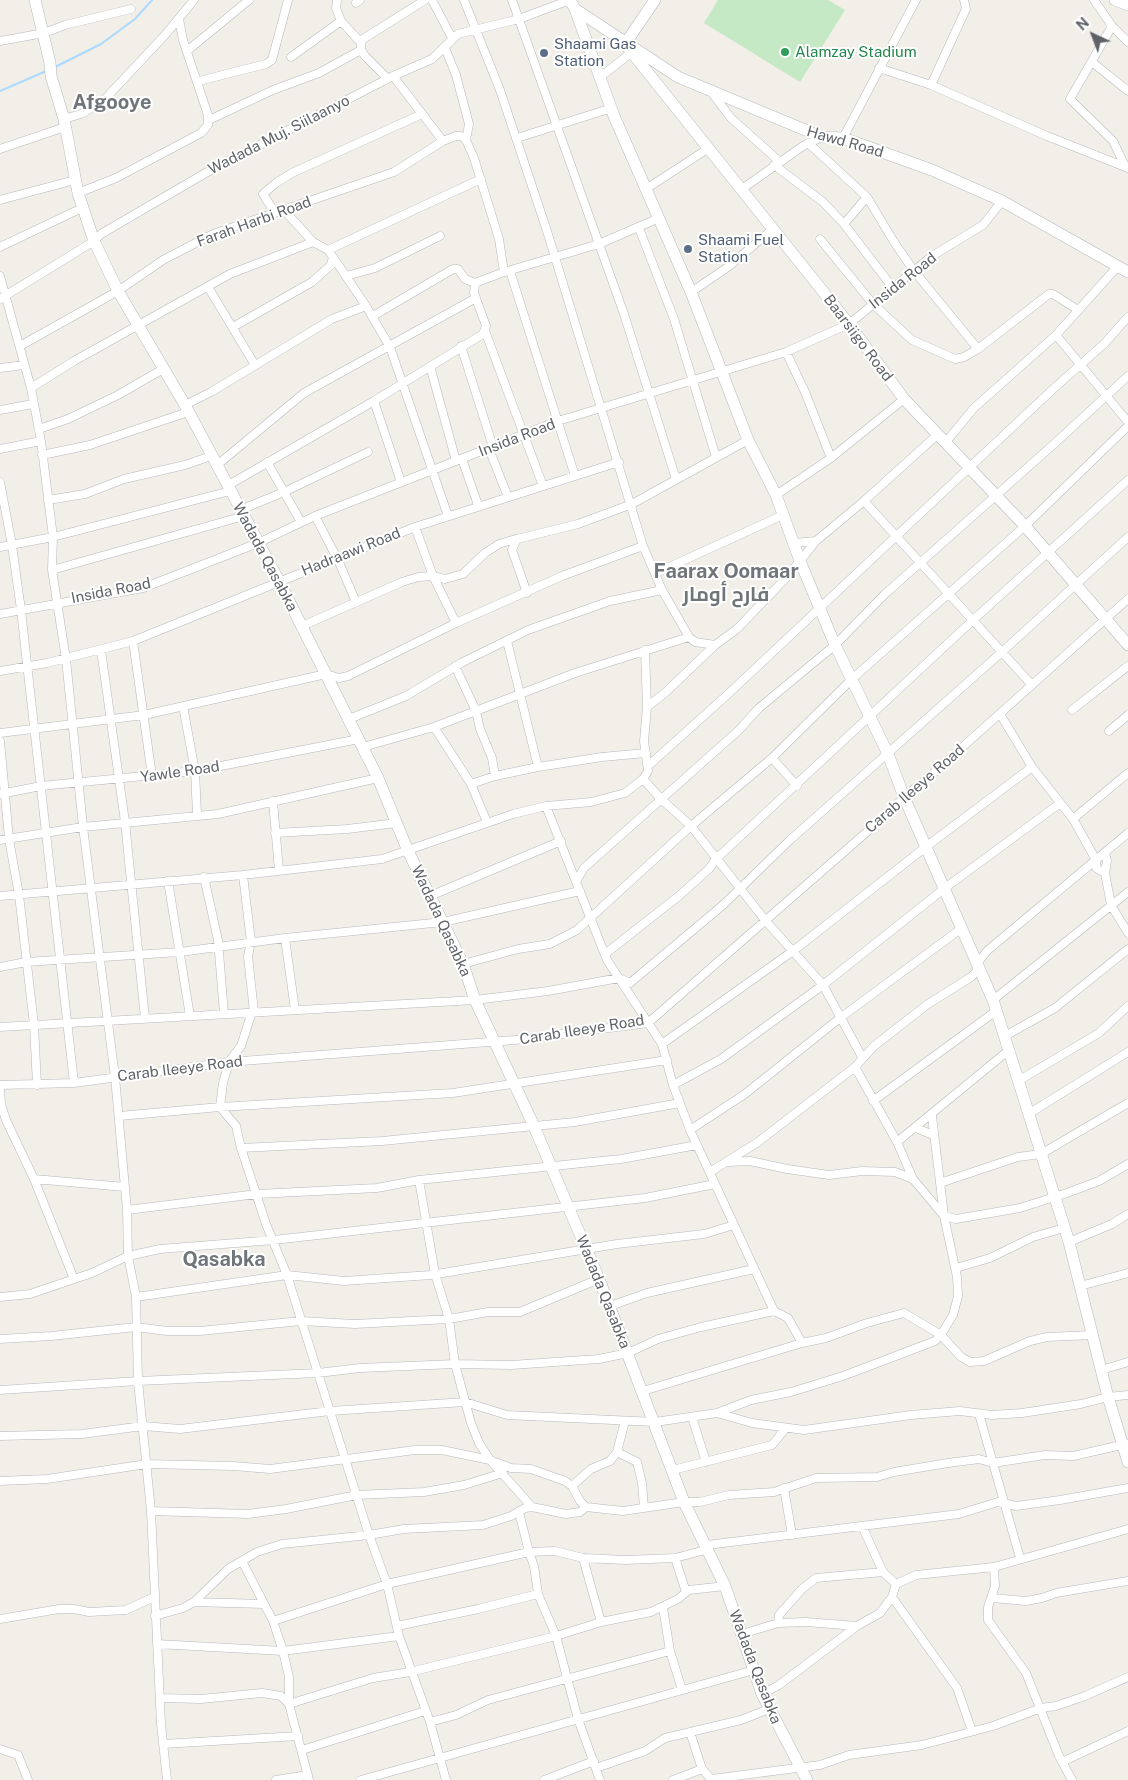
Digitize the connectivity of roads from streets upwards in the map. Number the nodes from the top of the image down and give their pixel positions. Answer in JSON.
{"nodes":[{"id":1,"x":35,"y":0,"type":"edge"},
{"id":2,"x":194,"y":0,"type":"edge"},
{"id":3,"x":249,"y":0,"type":"edge"},
{"id":4,"x":288,"y":0,"type":"edge"},
{"id":5,"x":336,"y":0,"type":"edge"},
{"id":6,"x":425,"y":0,"type":"edge"},
{"id":7,"x":432,"y":0,"type":"edge"},
{"id":8,"x":464,"y":0,"type":"edge"},
{"id":9,"x":512,"y":0,"type":"edge"},
{"id":10,"x":655,"y":0,"type":"edge"},
{"id":11,"x":916,"y":0,"type":"edge"},
{"id":12,"x":964,"y":0,"type":"edge"},
{"id":13,"x":1094,"y":0,"type":"edge"},
{"id":14,"x":1115,"y":0,"type":"edge"},
{"id":15,"x":572,"y":3,"type":"edge"},
{"id":16,"x":1128,"y":5,"type":"edge"},
{"id":17,"x":131,"y":10,"type":"dead end"},
{"id":18,"x":179,"y":19,"type":"junction"},
{"id":19,"x":519,"y":19,"type":"junction"},
{"id":20,"x":341,"y":21,"type":"junction"},
{"id":21,"x":1112,"y":26,"type":"junction"},
{"id":22,"x":476,"y":30,"type":"junction"},
{"id":23,"x":44,"y":33,"type":"junction"},
{"id":24,"x":452,"y":38,"type":"junction"},
{"id":25,"x":0,"y":41,"type":"edge"},
{"id":26,"x":1128,"y":42,"type":"edge"},
{"id":27,"x":361,"y":47,"type":"junction"},
{"id":28,"x":445,"y":48,"type":"junction"},
{"id":29,"x":629,"y":48,"type":"junction"},
{"id":30,"x":187,"y":51,"type":"junction"},
{"id":31,"x":291,"y":57,"type":"dead end"},
{"id":32,"x":1092,"y":62,"type":"junction"},
{"id":33,"x":879,"y":68,"type":"junction"},
{"id":34,"x":390,"y":77,"type":"junction"},
{"id":35,"x":599,"y":78,"type":"junction"},
{"id":36,"x":199,"y":81,"type":"junction"},
{"id":37,"x":931,"y":85,"type":"junction"},
{"id":38,"x":1128,"y":91,"type":"edge"},
{"id":39,"x":712,"y":93,"type":"junction"},
{"id":40,"x":612,"y":108,"type":"junction"},
{"id":41,"x":422,"y":114,"type":"junction"},
{"id":42,"x":209,"y":120,"type":"junction"},
{"id":43,"x":65,"y":123,"type":"junction"},
{"id":44,"x":557,"y":127,"type":"junction"},
{"id":45,"x":822,"y":137,"type":"junction"},
{"id":46,"x":517,"y":138,"type":"junction"},
{"id":47,"x":843,"y":138,"type":"junction"},
{"id":48,"x":466,"y":140,"type":"junction"},
{"id":49,"x":443,"y":141,"type":"junction"},
{"id":50,"x":808,"y":143,"type":"junction"},
{"id":51,"x":710,"y":148,"type":"junction"},
{"id":52,"x":0,"y":149,"type":"edge"},
{"id":53,"x":777,"y":163,"type":"junction"},
{"id":54,"x":1126,"y":167,"type":"edge"},
{"id":55,"x":481,"y":179,"type":"junction"},
{"id":56,"x":75,"y":180,"type":"junction"},
{"id":57,"x":646,"y":189,"type":"junction"},
{"id":58,"x":742,"y":189,"type":"junction"},
{"id":59,"x":78,"y":193,"type":"junction"},
{"id":60,"x":867,"y":197,"type":"junction"},
{"id":61,"x":0,"y":200,"type":"edge"},
{"id":62,"x":1002,"y":201,"type":"junction"},
{"id":63,"x":82,"y":208,"type":"junction"},
{"id":64,"x":284,"y":210,"type":"junction"},
{"id":65,"x":275,"y":213,"type":"junction"},
{"id":66,"x":659,"y":218,"type":"junction"},
{"id":67,"x":844,"y":224,"type":"junction"},
{"id":68,"x":639,"y":228,"type":"junction"},
{"id":69,"x":773,"y":229,"type":"junction"},
{"id":70,"x":440,"y":236,"type":"dead end"},
{"id":71,"x":820,"y":239,"type":"dead end"},
{"id":72,"x":94,"y":241,"type":"junction"},
{"id":73,"x":313,"y":242,"type":"junction"},
{"id":74,"x":599,"y":244,"type":"junction"},
{"id":75,"x":0,"y":247,"type":"edge"},
{"id":76,"x":328,"y":250,"type":"junction"},
{"id":77,"x":333,"y":257,"type":"junction"},
{"id":78,"x":555,"y":258,"type":"junction"},
{"id":79,"x":914,"y":270,"type":"junction"},
{"id":80,"x":1123,"y":270,"type":"edge"},
{"id":81,"x":507,"y":272,"type":"junction"},
{"id":82,"x":0,"y":276,"type":"edge"},
{"id":83,"x":346,"y":276,"type":"junction"},
{"id":84,"x":475,"y":283,"type":"junction"},
{"id":85,"x":208,"y":287,"type":"junction"},
{"id":86,"x":893,"y":288,"type":"junction"},
{"id":87,"x":118,"y":291,"type":"junction"},
{"id":88,"x":691,"y":292,"type":"junction"},
{"id":89,"x":3,"y":297,"type":"edge"},
{"id":90,"x":476,"y":298,"type":"junction"},
{"id":91,"x":873,"y":304,"type":"junction"},
{"id":92,"x":366,"y":306,"type":"junction"},
{"id":93,"x":1078,"y":310,"type":"junction"},
{"id":94,"x":373,"y":316,"type":"junction"},
{"id":95,"x":1128,"y":317,"type":"edge"},
{"id":96,"x":849,"y":324,"type":"junction"},
{"id":97,"x":139,"y":325,"type":"junction"},
{"id":98,"x":233,"y":327,"type":"junction"},
{"id":99,"x":486,"y":331,"type":"junction"},
{"id":100,"x":1056,"y":335,"type":"junction"},
{"id":101,"x":20,"y":346,"type":"junction"},
{"id":102,"x":461,"y":346,"type":"junction"},
{"id":103,"x":390,"y":347,"type":"junction"},
{"id":104,"x":978,"y":349,"type":"junction"},
{"id":105,"x":786,"y":352,"type":"junction"},
{"id":106,"x":1081,"y":364,"type":"junction"},
{"id":107,"x":24,"y":365,"type":"junction"},
{"id":108,"x":255,"y":365,"type":"junction"},
{"id":109,"x":430,"y":366,"type":"junction"},
{"id":110,"x":0,"y":368,"type":"edge"},
{"id":111,"x":163,"y":369,"type":"junction"},
{"id":112,"x":721,"y":373,"type":"junction"},
{"id":113,"x":1128,"y":376,"type":"edge"},
{"id":114,"x":694,"y":381,"type":"junction"},
{"id":115,"x":401,"y":384,"type":"junction"},
{"id":116,"x":31,"y":388,"type":"junction"},
{"id":117,"x":649,"y":394,"type":"junction"},
{"id":118,"x":1106,"y":395,"type":"junction"},
{"id":119,"x":904,"y":399,"type":"junction"},
{"id":120,"x":374,"y":401,"type":"junction"},
{"id":121,"x":33,"y":404,"type":"junction"},
{"id":122,"x":602,"y":407,"type":"junction"},
{"id":123,"x":187,"y":409,"type":"junction"},
{"id":124,"x":0,"y":410,"type":"edge"},
{"id":125,"x":558,"y":421,"type":"junction"},
{"id":126,"x":1128,"y":422,"type":"edge"},
{"id":127,"x":1128,"y":426,"type":"edge"},
{"id":128,"x":39,"y":428,"type":"junction"},
{"id":129,"x":523,"y":435,"type":"junction"},
{"id":130,"x":941,"y":439,"type":"junction"},
{"id":131,"x":748,"y":440,"type":"junction"},
{"id":132,"x":41,"y":441,"type":"junction"},
{"id":133,"x":491,"y":448,"type":"junction"},
{"id":134,"x":0,"y":449,"type":"edge"},
{"id":135,"x":368,"y":452,"type":"dead end"},
{"id":136,"x":42,"y":455,"type":"junction"},
{"id":137,"x":716,"y":457,"type":"junction"},
{"id":138,"x":830,"y":458,"type":"junction"},
{"id":139,"x":459,"y":460,"type":"junction"},
{"id":140,"x":214,"y":461,"type":"junction"},
{"id":141,"x":266,"y":462,"type":"junction"},
{"id":142,"x":619,"y":462,"type":"junction"},
{"id":143,"x":970,"y":467,"type":"junction"},
{"id":144,"x":432,"y":472,"type":"junction"},
{"id":145,"x":575,"y":476,"type":"junction"},
{"id":146,"x":676,"y":479,"type":"junction"},
{"id":147,"x":1128,"y":480,"type":"edge"},
{"id":148,"x":0,"y":482,"type":"edge"},
{"id":149,"x":401,"y":482,"type":"junction"},
{"id":150,"x":543,"y":486,"type":"junction"},
{"id":151,"x":228,"y":488,"type":"junction"},
{"id":152,"x":284,"y":492,"type":"junction"},
{"id":153,"x":776,"y":495,"type":"junction"},
{"id":154,"x":508,"y":497,"type":"junction"},
{"id":155,"x":996,"y":497,"type":"junction"},
{"id":156,"x":48,"y":500,"type":"junction"},
{"id":157,"x":864,"y":501,"type":"junction"},
{"id":158,"x":632,"y":504,"type":"junction"},
{"id":159,"x":478,"y":505,"type":"junction"},
{"id":160,"x":242,"y":513,"type":"junction"},
{"id":161,"x":783,"y":515,"type":"junction"},
{"id":162,"x":315,"y":516,"type":"junction"},
{"id":163,"x":448,"y":516,"type":"junction"},
{"id":164,"x":301,"y":522,"type":"junction"},
{"id":165,"x":1025,"y":526,"type":"junction"},
{"id":166,"x":415,"y":527,"type":"junction"},
{"id":167,"x":896,"y":536,"type":"junction"},
{"id":168,"x":1128,"y":536,"type":"edge"},
{"id":169,"x":53,"y":537,"type":"junction"},
{"id":170,"x":517,"y":539,"type":"junction"},
{"id":171,"x":816,"y":541,"type":"junction"},
{"id":172,"x":258,"y":542,"type":"junction"},
{"id":173,"x":794,"y":543,"type":"junction"},
{"id":174,"x":12,"y":545,"type":"junction"},
{"id":175,"x":643,"y":546,"type":"junction"},
{"id":176,"x":0,"y":547,"type":"edge"},
{"id":177,"x":1048,"y":554,"type":"junction"},
{"id":178,"x":338,"y":560,"type":"junction"},
{"id":179,"x":800,"y":561,"type":"junction"},
{"id":180,"x":920,"y":562,"type":"junction"},
{"id":181,"x":52,"y":570,"type":"junction"},
{"id":182,"x":656,"y":573,"type":"junction"},
{"id":183,"x":433,"y":576,"type":"junction"},
{"id":184,"x":279,"y":581,"type":"junction"},
{"id":185,"x":1075,"y":585,"type":"junction"},
{"id":186,"x":662,"y":590,"type":"junction"},
{"id":187,"x":527,"y":593,"type":"junction"},
{"id":188,"x":948,"y":595,"type":"junction"},
{"id":189,"x":1128,"y":599,"type":"edge"},
{"id":190,"x":56,"y":602,"type":"junction"},
{"id":191,"x":356,"y":602,"type":"junction"},
{"id":192,"x":820,"y":609,"type":"junction"},
{"id":193,"x":21,"y":610,"type":"junction"},
{"id":194,"x":0,"y":614,"type":"edge"},
{"id":195,"x":1106,"y":620,"type":"junction"},
{"id":196,"x":972,"y":621,"type":"junction"},
{"id":197,"x":456,"y":623,"type":"junction"},
{"id":198,"x":302,"y":626,"type":"junction"},
{"id":199,"x":689,"y":637,"type":"junction"},
{"id":200,"x":133,"y":641,"type":"junction"},
{"id":201,"x":507,"y":641,"type":"junction"},
{"id":202,"x":715,"y":645,"type":"junction"},
{"id":203,"x":836,"y":645,"type":"junction"},
{"id":204,"x":1128,"y":645,"type":"edge"},
{"id":205,"x":101,"y":650,"type":"junction"},
{"id":206,"x":644,"y":650,"type":"junction"},
{"id":207,"x":1004,"y":651,"type":"junction"},
{"id":208,"x":66,"y":659,"type":"junction"},
{"id":209,"x":455,"y":666,"type":"junction"},
{"id":210,"x":1128,"y":666,"type":"edge"},
{"id":211,"x":27,"y":667,"type":"junction"},
{"id":212,"x":0,"y":671,"type":"edge"},
{"id":213,"x":326,"y":674,"type":"junction"},
{"id":214,"x":852,"y":679,"type":"junction"},
{"id":215,"x":1032,"y":685,"type":"junction"},
{"id":216,"x":520,"y":695,"type":"junction"},
{"id":217,"x":183,"y":706,"type":"junction"},
{"id":218,"x":647,"y":707,"type":"junction"},
{"id":219,"x":1072,"y":710,"type":"dead end"},
{"id":220,"x":476,"y":712,"type":"junction"},
{"id":221,"x":144,"y":714,"type":"junction"},
{"id":222,"x":1000,"y":714,"type":"junction"},
{"id":223,"x":1128,"y":715,"type":"edge"},
{"id":224,"x":870,"y":716,"type":"junction"},
{"id":225,"x":111,"y":718,"type":"junction"},
{"id":226,"x":349,"y":719,"type":"junction"},
{"id":227,"x":73,"y":722,"type":"junction"},
{"id":228,"x":434,"y":727,"type":"junction"},
{"id":229,"x":35,"y":728,"type":"junction"},
{"id":230,"x":1109,"y":731,"type":"dead end"},
{"id":231,"x":0,"y":733,"type":"edge"},
{"id":232,"x":0,"y":741,"type":"edge"},
{"id":233,"x":361,"y":743,"type":"junction"},
{"id":234,"x":646,"y":754,"type":"junction"},
{"id":235,"x":888,"y":754,"type":"junction"},
{"id":236,"x":772,"y":758,"type":"junction"},
{"id":237,"x":648,"y":766,"type":"junction"},
{"id":238,"x":538,"y":767,"type":"junction"},
{"id":239,"x":1032,"y":767,"type":"junction"},
{"id":240,"x":195,"y":771,"type":"junction"},
{"id":241,"x":1128,"y":772,"type":"edge"},
{"id":242,"x":152,"y":776,"type":"junction"},
{"id":243,"x":495,"y":776,"type":"junction"},
{"id":244,"x":378,"y":778,"type":"junction"},
{"id":245,"x":643,"y":778,"type":"junction"},
{"id":246,"x":119,"y":779,"type":"junction"},
{"id":247,"x":78,"y":783,"type":"junction"},
{"id":248,"x":471,"y":784,"type":"junction"},
{"id":249,"x":42,"y":786,"type":"junction"},
{"id":250,"x":797,"y":786,"type":"junction"},
{"id":251,"x":3,"y":794,"type":"edge"},
{"id":252,"x":904,"y":797,"type":"junction"},
{"id":253,"x":661,"y":799,"type":"junction"},
{"id":254,"x":273,"y":801,"type":"junction"},
{"id":255,"x":1059,"y":804,"type":"junction"},
{"id":256,"x":546,"y":806,"type":"junction"},
{"id":257,"x":197,"y":814,"type":"junction"},
{"id":258,"x":1073,"y":818,"type":"junction"},
{"id":259,"x":125,"y":822,"type":"junction"},
{"id":260,"x":487,"y":822,"type":"junction"},
{"id":261,"x":397,"y":823,"type":"junction"},
{"id":262,"x":691,"y":826,"type":"junction"},
{"id":263,"x":83,"y":827,"type":"junction"},
{"id":264,"x":47,"y":832,"type":"junction"},
{"id":265,"x":275,"y":833,"type":"junction"},
{"id":266,"x":1128,"y":833,"type":"edge"},
{"id":267,"x":9,"y":839,"type":"junction"},
{"id":268,"x":0,"y":840,"type":"edge"},
{"id":269,"x":561,"y":841,"type":"junction"},
{"id":270,"x":927,"y":846,"type":"junction"},
{"id":271,"x":408,"y":851,"type":"junction"},
{"id":272,"x":1105,"y":853,"type":"junction"},
{"id":273,"x":716,"y":859,"type":"junction"},
{"id":274,"x":1096,"y":860,"type":"junction"},
{"id":275,"x":279,"y":871,"type":"junction"},
{"id":276,"x":1105,"y":873,"type":"junction"},
{"id":277,"x":243,"y":875,"type":"junction"},
{"id":278,"x":204,"y":877,"type":"junction"},
{"id":279,"x":577,"y":880,"type":"junction"},
{"id":280,"x":168,"y":881,"type":"junction"},
{"id":281,"x":132,"y":884,"type":"junction"},
{"id":282,"x":91,"y":888,"type":"junction"},
{"id":283,"x":945,"y":888,"type":"junction"},
{"id":284,"x":740,"y":889,"type":"junction"},
{"id":285,"x":54,"y":891,"type":"junction"},
{"id":286,"x":580,"y":891,"type":"junction"},
{"id":287,"x":1128,"y":892,"type":"edge"},
{"id":288,"x":19,"y":895,"type":"junction"},
{"id":289,"x":0,"y":896,"type":"edge"},
{"id":290,"x":430,"y":896,"type":"junction"},
{"id":291,"x":1111,"y":905,"type":"junction"},
{"id":292,"x":590,"y":918,"type":"junction"},
{"id":293,"x":765,"y":920,"type":"junction"},
{"id":294,"x":443,"y":922,"type":"junction"},
{"id":295,"x":962,"y":928,"type":"junction"},
{"id":296,"x":1128,"y":933,"type":"edge"},
{"id":297,"x":285,"y":938,"type":"junction"},
{"id":298,"x":251,"y":942,"type":"junction"},
{"id":299,"x":217,"y":947,"type":"junction"},
{"id":300,"x":1128,"y":949,"type":"edge"},
{"id":301,"x":793,"y":951,"type":"junction"},
{"id":302,"x":180,"y":952,"type":"junction"},
{"id":303,"x":138,"y":954,"type":"junction"},
{"id":304,"x":605,"y":954,"type":"junction"},
{"id":305,"x":99,"y":957,"type":"junction"},
{"id":306,"x":59,"y":960,"type":"junction"},
{"id":307,"x":26,"y":962,"type":"junction"},
{"id":308,"x":977,"y":963,"type":"junction"},
{"id":309,"x":463,"y":964,"type":"junction"},
{"id":310,"x":0,"y":966,"type":"edge"},
{"id":311,"x":619,"y":978,"type":"junction"},
{"id":312,"x":823,"y":986,"type":"junction"},
{"id":313,"x":475,"y":1000,"type":"junction"},
{"id":314,"x":994,"y":1005,"type":"junction"},
{"id":315,"x":1128,"y":1006,"type":"edge"},
{"id":316,"x":295,"y":1010,"type":"junction"},
{"id":317,"x":253,"y":1012,"type":"junction"},
{"id":318,"x":224,"y":1014,"type":"junction"},
{"id":319,"x":190,"y":1016,"type":"junction"},
{"id":320,"x":145,"y":1018,"type":"junction"},
{"id":321,"x":840,"y":1018,"type":"junction"},
{"id":322,"x":108,"y":1021,"type":"junction"},
{"id":323,"x":67,"y":1023,"type":"junction"},
{"id":324,"x":648,"y":1023,"type":"junction"},
{"id":325,"x":34,"y":1025,"type":"junction"},
{"id":326,"x":0,"y":1027,"type":"edge"},
{"id":327,"x":1005,"y":1036,"type":"junction"},
{"id":328,"x":494,"y":1041,"type":"junction"},
{"id":329,"x":662,"y":1044,"type":"junction"},
{"id":330,"x":1009,"y":1050,"type":"junction"},
{"id":331,"x":1128,"y":1052,"type":"edge"},
{"id":332,"x":862,"y":1057,"type":"junction"},
{"id":333,"x":667,"y":1060,"type":"junction"},
{"id":334,"x":230,"y":1062,"type":"junction"},
{"id":335,"x":855,"y":1067,"type":"junction"},
{"id":336,"x":116,"y":1077,"type":"junction"},
{"id":337,"x":1018,"y":1081,"type":"junction"},
{"id":338,"x":74,"y":1083,"type":"junction"},
{"id":339,"x":513,"y":1084,"type":"junction"},
{"id":340,"x":37,"y":1085,"type":"junction"},
{"id":341,"x":673,"y":1085,"type":"junction"},
{"id":342,"x":0,"y":1087,"type":"edge"},
{"id":343,"x":873,"y":1101,"type":"junction"},
{"id":344,"x":680,"y":1103,"type":"junction"},
{"id":345,"x":1128,"y":1103,"type":"edge"},
{"id":346,"x":220,"y":1107,"type":"junction"},
{"id":347,"x":1030,"y":1113,"type":"junction"},
{"id":348,"x":119,"y":1116,"type":"junction"},
{"id":349,"x":932,"y":1116,"type":"junction"},
{"id":350,"x":533,"y":1124,"type":"junction"},
{"id":351,"x":916,"y":1128,"type":"junction"},
{"id":352,"x":690,"y":1130,"type":"junction"},
{"id":353,"x":933,"y":1135,"type":"junction"},
{"id":354,"x":897,"y":1142,"type":"junction"},
{"id":355,"x":697,"y":1145,"type":"junction"},
{"id":356,"x":241,"y":1148,"type":"junction"},
{"id":357,"x":1041,"y":1154,"type":"junction"},
{"id":358,"x":726,"y":1162,"type":"junction"},
{"id":359,"x":1128,"y":1164,"type":"edge"},
{"id":360,"x":550,"y":1165,"type":"junction"},
{"id":361,"x":710,"y":1172,"type":"junction"},
{"id":362,"x":34,"y":1179,"type":"junction"},
{"id":363,"x":912,"y":1179,"type":"junction"},
{"id":364,"x":419,"y":1180,"type":"junction"},
{"id":365,"x":940,"y":1182,"type":"junction"},
{"id":366,"x":715,"y":1184,"type":"junction"},
{"id":367,"x":124,"y":1187,"type":"junction"},
{"id":368,"x":257,"y":1194,"type":"junction"},
{"id":369,"x":1053,"y":1197,"type":"junction"},
{"id":370,"x":567,"y":1205,"type":"junction"},
{"id":371,"x":127,"y":1210,"type":"junction"},
{"id":372,"x":1128,"y":1214,"type":"edge"},
{"id":373,"x":944,"y":1216,"type":"junction"},
{"id":374,"x":425,"y":1222,"type":"junction"},
{"id":375,"x":734,"y":1225,"type":"junction"},
{"id":376,"x":1064,"y":1228,"type":"junction"},
{"id":377,"x":274,"y":1240,"type":"junction"},
{"id":378,"x":1069,"y":1242,"type":"junction"},
{"id":379,"x":586,"y":1249,"type":"junction"},
{"id":380,"x":128,"y":1256,"type":"junction"},
{"id":381,"x":956,"y":1268,"type":"junction"},
{"id":382,"x":754,"y":1269,"type":"junction"},
{"id":383,"x":1128,"y":1273,"type":"edge"},
{"id":384,"x":435,"y":1274,"type":"junction"},
{"id":385,"x":287,"y":1275,"type":"junction"},
{"id":386,"x":74,"y":1279,"type":"junction"},
{"id":387,"x":598,"y":1279,"type":"junction"},
{"id":388,"x":1080,"y":1286,"type":"junction"},
{"id":389,"x":0,"y":1297,"type":"edge"},
{"id":390,"x":136,"y":1297,"type":"junction"},
{"id":391,"x":610,"y":1306,"type":"junction"},
{"id":392,"x":774,"y":1311,"type":"junction"},
{"id":393,"x":449,"y":1319,"type":"junction"},
{"id":394,"x":301,"y":1321,"type":"junction"},
{"id":395,"x":136,"y":1326,"type":"junction"},
{"id":396,"x":1092,"y":1334,"type":"junction"},
{"id":397,"x":941,"y":1335,"type":"junction"},
{"id":398,"x":0,"y":1339,"type":"edge"},
{"id":399,"x":802,"y":1343,"type":"junction"},
{"id":400,"x":628,"y":1353,"type":"junction"},
{"id":401,"x":1128,"y":1354,"type":"edge"},
{"id":402,"x":1126,"y":1363,"type":"edge"},
{"id":403,"x":455,"y":1364,"type":"junction"},
{"id":404,"x":1101,"y":1370,"type":"junction"},
{"id":405,"x":318,"y":1373,"type":"junction"},
{"id":406,"x":138,"y":1381,"type":"junction"},
{"id":407,"x":0,"y":1390,"type":"edge"},
{"id":408,"x":643,"y":1390,"type":"junction"},
{"id":409,"x":1128,"y":1395,"type":"edge"},
{"id":410,"x":1108,"y":1397,"type":"junction"},
{"id":411,"x":466,"y":1402,"type":"junction"},
{"id":412,"x":330,"y":1410,"type":"junction"},
{"id":413,"x":717,"y":1413,"type":"junction"},
{"id":414,"x":978,"y":1414,"type":"junction"},
{"id":415,"x":692,"y":1417,"type":"junction"},
{"id":416,"x":625,"y":1421,"type":"junction"},
{"id":417,"x":655,"y":1422,"type":"junction"},
{"id":418,"x":143,"y":1426,"type":"junction"},
{"id":419,"x":786,"y":1428,"type":"junction"},
{"id":420,"x":0,"y":1436,"type":"edge"},
{"id":421,"x":1126,"y":1444,"type":"edge"},
{"id":422,"x":617,"y":1452,"type":"junction"},
{"id":423,"x":347,"y":1459,"type":"junction"},
{"id":424,"x":490,"y":1460,"type":"junction"},
{"id":425,"x":706,"y":1462,"type":"junction"},
{"id":426,"x":1128,"y":1462,"type":"edge"},
{"id":427,"x":993,"y":1463,"type":"junction"},
{"id":428,"x":147,"y":1464,"type":"junction"},
{"id":429,"x":673,"y":1470,"type":"junction"},
{"id":430,"x":503,"y":1473,"type":"junction"},
{"id":431,"x":0,"y":1481,"type":"edge"},
{"id":432,"x":572,"y":1486,"type":"junction"},
{"id":433,"x":784,"y":1488,"type":"junction"},
{"id":434,"x":1128,"y":1488,"type":"edge"},
{"id":435,"x":357,"y":1495,"type":"junction"},
{"id":436,"x":684,"y":1502,"type":"junction"},
{"id":437,"x":1005,"y":1503,"type":"junction"},
{"id":438,"x":532,"y":1507,"type":"junction"},
{"id":439,"x":586,"y":1507,"type":"junction"},
{"id":440,"x":644,"y":1508,"type":"junction"},
{"id":441,"x":151,"y":1511,"type":"junction"},
{"id":442,"x":519,"y":1512,"type":"junction"},
{"id":443,"x":862,"y":1526,"type":"junction"},
{"id":444,"x":1128,"y":1529,"type":"edge"},
{"id":445,"x":792,"y":1535,"type":"junction"},
{"id":446,"x":369,"y":1536,"type":"junction"},
{"id":447,"x":708,"y":1547,"type":"junction"},
{"id":448,"x":529,"y":1552,"type":"junction"},
{"id":449,"x":583,"y":1558,"type":"junction"},
{"id":450,"x":675,"y":1558,"type":"junction"},
{"id":451,"x":1020,"y":1558,"type":"junction"},
{"id":452,"x":242,"y":1561,"type":"junction"},
{"id":453,"x":994,"y":1567,"type":"junction"},
{"id":454,"x":883,"y":1572,"type":"junction"},
{"id":455,"x":1128,"y":1581,"type":"edge"},
{"id":456,"x":387,"y":1584,"type":"junction"},
{"id":457,"x":896,"y":1584,"type":"junction"},
{"id":458,"x":725,"y":1586,"type":"junction"},
{"id":459,"x":686,"y":1592,"type":"junction"},
{"id":460,"x":538,"y":1594,"type":"junction"},
{"id":461,"x":892,"y":1597,"type":"junction"},
{"id":462,"x":154,"y":1598,"type":"junction"},
{"id":463,"x":992,"y":1598,"type":"junction"},
{"id":464,"x":194,"y":1602,"type":"junction"},
{"id":465,"x":264,"y":1604,"type":"junction"},
{"id":466,"x":663,"y":1608,"type":"junction"},
{"id":467,"x":155,"y":1616,"type":"junction"},
{"id":468,"x":0,"y":1619,"type":"edge"},
{"id":469,"x":273,"y":1621,"type":"junction"},
{"id":470,"x":601,"y":1622,"type":"junction"},
{"id":471,"x":778,"y":1623,"type":"junction"},
{"id":472,"x":397,"y":1626,"type":"junction"},
{"id":473,"x":857,"y":1626,"type":"junction"},
{"id":474,"x":742,"y":1634,"type":"junction"},
{"id":475,"x":399,"y":1636,"type":"junction"},
{"id":476,"x":556,"y":1636,"type":"junction"},
{"id":477,"x":157,"y":1644,"type":"junction"},
{"id":478,"x":283,"y":1651,"type":"junction"},
{"id":479,"x":670,"y":1651,"type":"junction"},
{"id":480,"x":754,"y":1670,"type":"junction"},
{"id":481,"x":410,"y":1672,"type":"junction"},
{"id":482,"x":1128,"y":1677,"type":"edge"},
{"id":483,"x":568,"y":1679,"type":"junction"},
{"id":484,"x":682,"y":1690,"type":"junction"},
{"id":485,"x":762,"y":1694,"type":"junction"},
{"id":486,"x":160,"y":1698,"type":"junction"},
{"id":487,"x":289,"y":1704,"type":"junction"},
{"id":488,"x":1041,"y":1708,"type":"junction"},
{"id":489,"x":769,"y":1709,"type":"junction"},
{"id":490,"x":426,"y":1711,"type":"junction"},
{"id":491,"x":578,"y":1719,"type":"junction"},
{"id":492,"x":430,"y":1722,"type":"junction"},
{"id":493,"x":972,"y":1731,"type":"junction"},
{"id":494,"x":1128,"y":1731,"type":"edge"},
{"id":495,"x":690,"y":1732,"type":"junction"},
{"id":496,"x":298,"y":1736,"type":"junction"},
{"id":497,"x":163,"y":1744,"type":"junction"},
{"id":498,"x":0,"y":1749,"type":"edge"},
{"id":499,"x":302,"y":1750,"type":"junction"},
{"id":500,"x":440,"y":1759,"type":"junction"},
{"id":501,"x":1062,"y":1762,"type":"junction"},
{"id":502,"x":595,"y":1765,"type":"junction"},
{"id":503,"x":799,"y":1767,"type":"junction"},
{"id":504,"x":702,"y":1769,"type":"junction"},
{"id":505,"x":309,"y":1777,"type":"edge"},
{"id":506,"x":28,"y":1780,"type":"edge"},
{"id":507,"x":167,"y":1780,"type":"edge"},
{"id":508,"x":276,"y":1780,"type":"edge"},
{"id":509,"x":361,"y":1780,"type":"edge"},
{"id":510,"x":446,"y":1780,"type":"edge"},
{"id":511,"x":544,"y":1780,"type":"edge"},
{"id":512,"x":600,"y":1780,"type":"edge"},
{"id":513,"x":673,"y":1780,"type":"edge"},
{"id":514,"x":712,"y":1780,"type":"edge"},
{"id":515,"x":807,"y":1780,"type":"edge"},
{"id":516,"x":1071,"y":1780,"type":"edge"}],
"edges":[{"from":1,"to":23,"type":"street","name":"Wadada Qasabka"},
{"from":2,"to":18,"type":"street"},
{"from":3,"to":30,"type":"street"},
{"from":4,"to":36,"type":"street"},
{"from":5,"to":20,"type":"street"},
{"from":6,"to":27,"type":"street"},
{"from":7,"to":24,"type":"street"},
{"from":8,"to":22,"type":"street"},
{"from":9,"to":19,"type":"street"},
{"from":10,"to":29,"type":"street"},
{"from":11,"to":33,"type":"street"},
{"from":12,"to":37,"type":"street"},
{"from":13,"to":21,"type":"street"},
{"from":14,"to":16,"type":"street"},
{"from":15,"to":19,"type":"street"},
{"from":15,"to":29,"type":"street","name":"Hawd Road"},
{"from":15,"to":35,"type":"street"},
{"from":17,"to":23,"type":"street"},
{"from":18,"to":30,"type":"street"},
{"from":18,"to":43,"type":"street"},
{"from":19,"to":22,"type":"street"},
{"from":19,"to":44,"type":"street"},
{"from":20,"to":27,"type":"street"},
{"from":20,"to":31,"type":"street"},
{"from":21,"to":26,"type":"street"},
{"from":21,"to":32,"type":"street"},
{"from":22,"to":24,"type":"street"},
{"from":22,"to":46,"type":"street"},
{"from":23,"to":25,"type":"street"},
{"from":23,"to":43,"type":"street","name":"Wadada Qasabka"},
{"from":24,"to":28,"type":"street","name":"Wadada Muj. Siilaanyo"},
{"from":27,"to":34,"type":"street"},
{"from":27,"to":42,"type":"street"},
{"from":28,"to":34,"type":"street","name":"Wadada Muj. Siilaanyo"},
{"from":28,"to":48,"type":"street"},
{"from":29,"to":35,"type":"street"},
{"from":29,"to":39,"type":"street","name":"Hawd Road"},
{"from":29,"to":51,"type":"street","name":"Baarsiigo Road"},
{"from":30,"to":36,"type":"street"},
{"from":32,"to":38,"type":"street"},
{"from":32,"to":54,"type":"street"},
{"from":33,"to":37,"type":"street"},
{"from":33,"to":47,"type":"street"},
{"from":34,"to":41,"type":"street"},
{"from":34,"to":72,"type":"street","name":"Wadada Muj. Siilaanyo"},
{"from":35,"to":40,"type":"street"},
{"from":36,"to":42,"type":"street"},
{"from":37,"to":54,"type":"street"},
{"from":39,"to":45,"type":"street","name":"Hawd Road"},
{"from":39,"to":53,"type":"street"},
{"from":40,"to":44,"type":"street"},
{"from":40,"to":57,"type":"street"},
{"from":41,"to":49,"type":"street"},
{"from":41,"to":65,"type":"street"},
{"from":42,"to":59,"type":"street"},
{"from":43,"to":52,"type":"street"},
{"from":43,"to":56,"type":"street","name":"Wadada Qasabka"},
{"from":44,"to":46,"type":"street"},
{"from":44,"to":74,"type":"street"},
{"from":45,"to":47,"type":"street","name":"Hawd Road"},
{"from":45,"to":50,"type":"street"},
{"from":46,"to":78,"type":"street"},
{"from":47,"to":62,"type":"street","name":"Hawd Road"},
{"from":48,"to":49,"type":"street"},
{"from":48,"to":55,"type":"street"},
{"from":49,"to":64,"type":"street","name":"Farah Harbi Road"},
{"from":50,"to":53,"type":"street"},
{"from":50,"to":60,"type":"street"},
{"from":51,"to":57,"type":"street"},
{"from":51,"to":58,"type":"street","name":"Baarsiigo Road"},
{"from":53,"to":58,"type":"street"},
{"from":53,"to":67,"type":"street"},
{"from":55,"to":76,"type":"street"},
{"from":55,"to":81,"type":"street"},
{"from":56,"to":59,"type":"street","name":"Wadada Qasabka"},
{"from":56,"to":61,"type":"street"},
{"from":57,"to":66,"type":"street"},
{"from":58,"to":69,"type":"street","name":"Baarsiigo Road"},
{"from":59,"to":63,"type":"street","name":"Wadada Qasabka"},
{"from":60,"to":67,"type":"street"},
{"from":60,"to":79,"type":"street"},
{"from":62,"to":79,"type":"street","name":"Insida Road"},
{"from":62,"to":80,"type":"street","name":"Hawd Road"},
{"from":63,"to":72,"type":"street","name":"Wadada Qasabka"},
{"from":63,"to":75,"type":"street"},
{"from":64,"to":65,"type":"street","name":"Farah Harbi Road"},
{"from":64,"to":73,"type":"street"},
{"from":65,"to":87,"type":"street","name":"Farah Harbi Road"},
{"from":66,"to":68,"type":"street"},
{"from":66,"to":88,"type":"street"},
{"from":67,"to":86,"type":"street"},
{"from":68,"to":74,"type":"street"},
{"from":68,"to":114,"type":"street"},
{"from":69,"to":88,"type":"street"},
{"from":69,"to":96,"type":"street","name":"Baarsiigo Road"},
{"from":70,"to":83,"type":"street"},
{"from":71,"to":91,"type":"street"},
{"from":72,"to":87,"type":"street","name":"Wadada Qasabka"},
{"from":72,"to":89,"type":"street","name":"Wadada Muj. Siilaanyo"},
{"from":73,"to":76,"type":"street"},
{"from":73,"to":85,"type":"street"},
{"from":74,"to":78,"type":"street"},
{"from":74,"to":117,"type":"street"},
{"from":76,"to":77,"type":"street"},
{"from":77,"to":83,"type":"street"},
{"from":77,"to":98,"type":"street"},
{"from":78,"to":81,"type":"street"},
{"from":78,"to":122,"type":"street"},
{"from":79,"to":86,"type":"street","name":"Insida Road"},
{"from":79,"to":104,"type":"street"},
{"from":80,"to":93,"type":"street"},
{"from":81,"to":84,"type":"street"},
{"from":81,"to":125,"type":"street"},
{"from":82,"to":89,"type":"street"},
{"from":83,"to":92,"type":"street"},
{"from":84,"to":90,"type":"street"},
{"from":84,"to":94,"type":"street"},
{"from":85,"to":97,"type":"street"},
{"from":85,"to":98,"type":"street"},
{"from":86,"to":91,"type":"street","name":"Insida Road"},
{"from":87,"to":97,"type":"street","name":"Wadada Qasabka"},
{"from":87,"to":101,"type":"street","name":"Farah Harbi Road"},
{"from":88,"to":112,"type":"street"},
{"from":89,"to":101,"type":"street"},
{"from":90,"to":99,"type":"street"},
{"from":90,"to":103,"type":"street"},
{"from":91,"to":96,"type":"street","name":"Insida Road"},
{"from":91,"to":104,"type":"street"},
{"from":92,"to":94,"type":"street"},
{"from":92,"to":108,"type":"street"},
{"from":93,"to":100,"type":"street"},
{"from":93,"to":104,"type":"street"},
{"from":94,"to":103,"type":"street"},
{"from":95,"to":106,"type":"street"},
{"from":96,"to":105,"type":"street","name":"Insida Road"},
{"from":96,"to":119,"type":"street","name":"Baarsiigo Road"},
{"from":97,"to":111,"type":"street","name":"Wadada Qasabka"},
{"from":97,"to":116,"type":"street"},
{"from":98,"to":108,"type":"street"},
{"from":99,"to":102,"type":"street"},
{"from":99,"to":129,"type":"street"},
{"from":100,"to":106,"type":"street"},
{"from":100,"to":130,"type":"street"},
{"from":101,"to":107,"type":"street"},
{"from":102,"to":109,"type":"street"},
{"from":102,"to":133,"type":"street"},
{"from":103,"to":115,"type":"street"},
{"from":103,"to":140,"type":"street"},
{"from":105,"to":112,"type":"street","name":"Insida Road"},
{"from":105,"to":138,"type":"street"},
{"from":106,"to":118,"type":"street"},
{"from":106,"to":143,"type":"street"},
{"from":107,"to":110,"type":"street"},
{"from":107,"to":116,"type":"street"},
{"from":108,"to":123,"type":"street"},
{"from":109,"to":115,"type":"street"},
{"from":109,"to":139,"type":"street"},
{"from":111,"to":123,"type":"street","name":"Wadada Qasabka"},
{"from":111,"to":128,"type":"street"},
{"from":112,"to":114,"type":"street","name":"Insida Road"},
{"from":112,"to":131,"type":"street"},
{"from":113,"to":118,"type":"street"},
{"from":114,"to":117,"type":"street","name":"Insida Road"},
{"from":114,"to":137,"type":"street"},
{"from":115,"to":120,"type":"street"},
{"from":115,"to":144,"type":"street"},
{"from":116,"to":121,"type":"street"},
{"from":117,"to":122,"type":"street","name":"Insida Road"},
{"from":117,"to":146,"type":"street"},
{"from":118,"to":126,"type":"street"},
{"from":118,"to":155,"type":"street"},
{"from":119,"to":130,"type":"street","name":"Baarsiigo Road"},
{"from":119,"to":138,"type":"street"},
{"from":120,"to":141,"type":"street"},
{"from":120,"to":149,"type":"street"},
{"from":121,"to":124,"type":"street"},
{"from":121,"to":128,"type":"street"},
{"from":122,"to":125,"type":"street","name":"Insida Road"},
{"from":122,"to":142,"type":"street"},
{"from":123,"to":136,"type":"street"},
{"from":123,"to":140,"type":"street","name":"Wadada Qasabka"},
{"from":125,"to":129,"type":"street","name":"Insida Road"},
{"from":125,"to":145,"type":"street"},
{"from":127,"to":165,"type":"street"},
{"from":128,"to":132,"type":"street"},
{"from":129,"to":133,"type":"street","name":"Insida Road"},
{"from":129,"to":150,"type":"street"},
{"from":130,"to":143,"type":"street","name":"Baarsiigo Road"},
{"from":130,"to":157,"type":"street"},
{"from":131,"to":137,"type":"street"},
{"from":131,"to":153,"type":"street"},
{"from":132,"to":134,"type":"street"},
{"from":132,"to":136,"type":"street"},
{"from":133,"to":139,"type":"street","name":"Insida Road"},
{"from":133,"to":154,"type":"street"},
{"from":135,"to":152,"type":"street"},
{"from":136,"to":156,"type":"street"},
{"from":137,"to":146,"type":"street"},
{"from":138,"to":153,"type":"street"},
{"from":139,"to":144,"type":"street","name":"Insida Road"},
{"from":139,"to":159,"type":"street"},
{"from":140,"to":151,"type":"street","name":"Wadada Qasabka"},
{"from":140,"to":156,"type":"street"},
{"from":141,"to":151,"type":"street"},
{"from":141,"to":152,"type":"street"},
{"from":142,"to":145,"type":"street","name":"Hadraawi Road"},
{"from":142,"to":158,"type":"street"},
{"from":143,"to":155,"type":"street","name":"Baarsiigo Road"},
{"from":143,"to":167,"type":"street"},
{"from":144,"to":149,"type":"street","name":"Insida Road"},
{"from":144,"to":163,"type":"street"},
{"from":145,"to":150,"type":"street","name":"Hadraawi Road"},
{"from":146,"to":158,"type":"street"},
{"from":147,"to":177,"type":"street"},
{"from":148,"to":174,"type":"street"},
{"from":149,"to":162,"type":"street","name":"Insida Road"},
{"from":150,"to":154,"type":"street","name":"Hadraawi Road"},
{"from":151,"to":160,"type":"street","name":"Wadada Qasabka"},
{"from":151,"to":169,"type":"street"},
{"from":152,"to":160,"type":"street"},
{"from":152,"to":164,"type":"street"},
{"from":153,"to":161,"type":"street"},
{"from":154,"to":159,"type":"street","name":"Hadraawi Road"},
{"from":155,"to":165,"type":"street","name":"Baarsiigo Road"},
{"from":155,"to":180,"type":"street"},
{"from":156,"to":169,"type":"street"},
{"from":157,"to":167,"type":"street"},
{"from":157,"to":171,"type":"street"},
{"from":158,"to":170,"type":"street"},
{"from":158,"to":175,"type":"street"},
{"from":159,"to":163,"type":"street","name":"Hadraawi Road"},
{"from":160,"to":172,"type":"street","name":"Wadada Qasabka"},
{"from":160,"to":181,"type":"street"},
{"from":161,"to":173,"type":"street"},
{"from":161,"to":182,"type":"street"},
{"from":162,"to":164,"type":"street","name":"Insida Road"},
{"from":162,"to":178,"type":"street"},
{"from":163,"to":166,"type":"street","name":"Hadraawi Road"},
{"from":164,"to":172,"type":"street","name":"Insida Road"},
{"from":165,"to":177,"type":"street","name":"Baarsiigo Road"},
{"from":165,"to":188,"type":"street"},
{"from":166,"to":178,"type":"street","name":"Hadraawi Road"},
{"from":166,"to":183,"type":"street"},
{"from":167,"to":180,"type":"street"},
{"from":167,"to":192,"type":"street"},
{"from":168,"to":185,"type":"street"},
{"from":169,"to":174,"type":"street"},
{"from":169,"to":181,"type":"street"},
{"from":170,"to":183,"type":"street"},
{"from":170,"to":187,"type":"street"},
{"from":171,"to":173,"type":"street"},
{"from":171,"to":179,"type":"street"},
{"from":172,"to":184,"type":"street","name":"Wadada Qasabka"},
{"from":172,"to":190,"type":"street","name":"Insida Road"},
{"from":173,"to":179,"type":"street"},
{"from":174,"to":176,"type":"street"},
{"from":174,"to":193,"type":"street"},
{"from":175,"to":182,"type":"street"},
{"from":175,"to":187,"type":"street"},
{"from":177,"to":185,"type":"street","name":"Baarsiigo Road"},
{"from":177,"to":196,"type":"street"},
{"from":178,"to":184,"type":"street","name":"Hadraawi Road"},
{"from":178,"to":191,"type":"street"},
{"from":179,"to":192,"type":"street"},
{"from":179,"to":202,"type":"street"},
{"from":180,"to":188,"type":"street"},
{"from":180,"to":203,"type":"street"},
{"from":181,"to":190,"type":"street"},
{"from":182,"to":186,"type":"street"},
{"from":183,"to":191,"type":"street"},
{"from":183,"to":197,"type":"street"},
{"from":184,"to":198,"type":"street","name":"Wadada Qasabka"},
{"from":184,"to":200,"type":"street","name":"Hadraawi Road"},
{"from":185,"to":195,"type":"street","name":"Baarsiigo Road"},
{"from":185,"to":207,"type":"street"},
{"from":186,"to":199,"type":"street"},
{"from":186,"to":201,"type":"street"},
{"from":187,"to":197,"type":"street"},
{"from":188,"to":196,"type":"street"},
{"from":188,"to":214,"type":"street"},
{"from":189,"to":195,"type":"street","name":"Carab Ileeye Road"},
{"from":190,"to":193,"type":"street","name":"Insida Road"},
{"from":190,"to":208,"type":"street"},
{"from":191,"to":198,"type":"street"},
{"from":192,"to":203,"type":"street"},
{"from":192,"to":237,"type":"street"},
{"from":193,"to":194,"type":"street","name":"Insida Road"},
{"from":193,"to":211,"type":"street"},
{"from":195,"to":204,"type":"street","name":"Baarsiigo Road"},
{"from":195,"to":215,"type":"street","name":"Carab Ileeye Road"},
{"from":196,"to":207,"type":"street"},
{"from":196,"to":224,"type":"street"},
{"from":197,"to":213,"type":"street"},
{"from":198,"to":213,"type":"street","name":"Wadada Qasabka"},
{"from":199,"to":202,"type":"street"},
{"from":199,"to":206,"type":"street","name":"Yawle Road"},
{"from":200,"to":205,"type":"street","name":"Hadraawi Road"},
{"from":200,"to":221,"type":"street"},
{"from":201,"to":209,"type":"street"},
{"from":201,"to":216,"type":"street"},
{"from":202,"to":218,"type":"street"},
{"from":203,"to":214,"type":"street"},
{"from":203,"to":253,"type":"street"},
{"from":205,"to":208,"type":"street","name":"Hadraawi Road"},
{"from":205,"to":225,"type":"street"},
{"from":206,"to":216,"type":"street","name":"Yawle Road"},
{"from":206,"to":218,"type":"street"},
{"from":207,"to":215,"type":"street"},
{"from":207,"to":235,"type":"street"},
{"from":208,"to":211,"type":"street","name":"Hadraawi Road"},
{"from":208,"to":227,"type":"street"},
{"from":209,"to":220,"type":"street"},
{"from":209,"to":226,"type":"street"},
{"from":210,"to":219,"type":"street"},
{"from":211,"to":212,"type":"street","name":"Hadraawi Road"},
{"from":211,"to":229,"type":"street"},
{"from":213,"to":217,"type":"street"},
{"from":213,"to":226,"type":"street","name":"Wadada Qasabka"},
{"from":214,"to":224,"type":"street"},
{"from":214,"to":236,"type":"street"},
{"from":215,"to":222,"type":"street","name":"Carab Ileeye Road"},
{"from":216,"to":220,"type":"street","name":"Yawle Road"},
{"from":216,"to":238,"type":"street"},
{"from":217,"to":221,"type":"street"},
{"from":217,"to":240,"type":"street"},
{"from":218,"to":234,"type":"street"},
{"from":220,"to":228,"type":"street","name":"Yawle Road"},
{"from":220,"to":243,"type":"street"},
{"from":221,"to":225,"type":"street"},
{"from":221,"to":242,"type":"street"},
{"from":222,"to":239,"type":"street"},
{"from":222,"to":252,"type":"street","name":"Carab Ileeye Road"},
{"from":223,"to":230,"type":"street"},
{"from":224,"to":235,"type":"street"},
{"from":224,"to":250,"type":"street"},
{"from":225,"to":227,"type":"street"},
{"from":225,"to":246,"type":"street"},
{"from":226,"to":233,"type":"street","name":"Wadada Qasabka"},
{"from":227,"to":229,"type":"street"},
{"from":227,"to":247,"type":"street"},
{"from":228,"to":233,"type":"street","name":"Yawle Road"},
{"from":228,"to":248,"type":"street"},
{"from":229,"to":231,"type":"street"},
{"from":229,"to":249,"type":"street"},
{"from":232,"to":251,"type":"street"},
{"from":233,"to":240,"type":"street","name":"Yawle Road"},
{"from":233,"to":244,"type":"street","name":"Wadada Qasabka"},
{"from":234,"to":237,"type":"street"},
{"from":234,"to":238,"type":"street"},
{"from":235,"to":252,"type":"street"},
{"from":235,"to":284,"type":"street"},
{"from":236,"to":250,"type":"street"},
{"from":236,"to":262,"type":"street"},
{"from":237,"to":245,"type":"street"},
{"from":238,"to":243,"type":"street"},
{"from":239,"to":255,"type":"street"},
{"from":239,"to":270,"type":"street"},
{"from":240,"to":242,"type":"street","name":"Yawle Road"},
{"from":240,"to":257,"type":"street"},
{"from":241,"to":258,"type":"street"},
{"from":242,"to":246,"type":"street","name":"Yawle Road"},
{"from":243,"to":248,"type":"street"},
{"from":244,"to":254,"type":"street"},
{"from":244,"to":261,"type":"street","name":"Wadada Qasabka"},
{"from":245,"to":253,"type":"street"},
{"from":245,"to":256,"type":"street"},
{"from":246,"to":247,"type":"street","name":"Yawle Road"},
{"from":246,"to":259,"type":"street"},
{"from":247,"to":249,"type":"street","name":"Yawle Road"},
{"from":247,"to":263,"type":"street"},
{"from":248,"to":260,"type":"street"},
{"from":249,"to":251,"type":"street","name":"Yawle Road"},
{"from":249,"to":264,"type":"street"},
{"from":250,"to":273,"type":"street"},
{"from":251,"to":267,"type":"street"},
{"from":252,"to":270,"type":"street"},
{"from":252,"to":293,"type":"street","name":"Carab Ileeye Road"},
{"from":253,"to":262,"type":"street"},
{"from":253,"to":279,"type":"street"},
{"from":254,"to":257,"type":"street"},
{"from":254,"to":265,"type":"street"},
{"from":255,"to":258,"type":"street"},
{"from":255,"to":283,"type":"street"},
{"from":256,"to":260,"type":"street"},
{"from":256,"to":269,"type":"street"},
{"from":257,"to":259,"type":"street"},
{"from":258,"to":274,"type":"street"},
{"from":259,"to":263,"type":"street"},
{"from":259,"to":281,"type":"street"},
{"from":260,"to":271,"type":"street"},
{"from":261,"to":265,"type":"street"},
{"from":261,"to":271,"type":"street","name":"Wadada Qasabka"},
{"from":262,"to":273,"type":"street"},
{"from":262,"to":292,"type":"street"},
{"from":263,"to":264,"type":"street"},
{"from":263,"to":282,"type":"street"},
{"from":264,"to":267,"type":"street"},
{"from":264,"to":285,"type":"street"},
{"from":265,"to":275,"type":"street"},
{"from":266,"to":272,"type":"street"},
{"from":267,"to":268,"type":"street"},
{"from":267,"to":288,"type":"street"},
{"from":269,"to":279,"type":"street"},
{"from":269,"to":290,"type":"street"},
{"from":270,"to":283,"type":"street"},
{"from":270,"to":301,"type":"street"},
{"from":271,"to":275,"type":"street"},
{"from":271,"to":290,"type":"street","name":"Wadada Qasabka"},
{"from":272,"to":274,"type":"street"},
{"from":272,"to":276,"type":"street"},
{"from":273,"to":284,"type":"street"},
{"from":273,"to":304,"type":"street"},
{"from":274,"to":276,"type":"street"},
{"from":274,"to":308,"type":"street"},
{"from":275,"to":277,"type":"street"},
{"from":276,"to":291,"type":"street"},
{"from":277,"to":278,"type":"street"},
{"from":277,"to":298,"type":"street"},
{"from":278,"to":280,"type":"street"},
{"from":278,"to":299,"type":"street"},
{"from":279,"to":286,"type":"street"},
{"from":280,"to":281,"type":"street"},
{"from":280,"to":302,"type":"street"},
{"from":281,"to":282,"type":"street"},
{"from":281,"to":303,"type":"street"},
{"from":282,"to":285,"type":"street"},
{"from":282,"to":305,"type":"street"},
{"from":283,"to":295,"type":"street"},
{"from":283,"to":312,"type":"street"},
{"from":284,"to":293,"type":"street"},
{"from":284,"to":311,"type":"street"},
{"from":285,"to":288,"type":"street"},
{"from":285,"to":306,"type":"street"},
{"from":286,"to":292,"type":"street"},
{"from":286,"to":294,"type":"street"},
{"from":287,"to":291,"type":"street"},
{"from":288,"to":289,"type":"street"},
{"from":288,"to":307,"type":"street"},
{"from":290,"to":294,"type":"street","name":"Wadada Qasabka"},
{"from":291,"to":296,"type":"street"},
{"from":291,"to":314,"type":"street"},
{"from":292,"to":304,"type":"street"},
{"from":292,"to":309,"type":"street"},
{"from":293,"to":301,"type":"street"},
{"from":293,"to":324,"type":"street","name":"Carab Ileeye Road"},
{"from":294,"to":297,"type":"street"},
{"from":294,"to":309,"type":"street","name":"Wadada Qasabka"},
{"from":295,"to":308,"type":"street"},
{"from":295,"to":321,"type":"street"},
{"from":297,"to":298,"type":"street"},
{"from":297,"to":316,"type":"street"},
{"from":298,"to":299,"type":"street"},
{"from":298,"to":317,"type":"street"},
{"from":299,"to":302,"type":"street"},
{"from":299,"to":318,"type":"street"},
{"from":300,"to":327,"type":"street"},
{"from":301,"to":312,"type":"street"},
{"from":301,"to":329,"type":"street"},
{"from":302,"to":303,"type":"street"},
{"from":302,"to":319,"type":"street"},
{"from":303,"to":305,"type":"street"},
{"from":303,"to":320,"type":"street"},
{"from":304,"to":311,"type":"street"},
{"from":305,"to":306,"type":"street"},
{"from":305,"to":322,"type":"street"},
{"from":306,"to":307,"type":"street"},
{"from":306,"to":323,"type":"street"},
{"from":307,"to":310,"type":"street"},
{"from":307,"to":325,"type":"street"},
{"from":308,"to":314,"type":"street"},
{"from":308,"to":332,"type":"street"},
{"from":309,"to":313,"type":"street","name":"Wadada Qasabka"},
{"from":311,"to":313,"type":"street"},
{"from":311,"to":324,"type":"street"},
{"from":312,"to":321,"type":"street"},
{"from":312,"to":341,"type":"street"},
{"from":313,"to":316,"type":"street"},
{"from":313,"to":328,"type":"street","name":"Wadada Qasabka"},
{"from":314,"to":327,"type":"street"},
{"from":314,"to":343,"type":"street"},
{"from":315,"to":337,"type":"street"},
{"from":316,"to":317,"type":"street"},
{"from":317,"to":318,"type":"street"},
{"from":317,"to":334,"type":"street"},
{"from":318,"to":319,"type":"street"},
{"from":319,"to":320,"type":"street"},
{"from":320,"to":322,"type":"street"},
{"from":321,"to":332,"type":"street"},
{"from":321,"to":352,"type":"street"},
{"from":322,"to":323,"type":"street"},
{"from":322,"to":336,"type":"street"},
{"from":323,"to":325,"type":"street"},
{"from":323,"to":338,"type":"street"},
{"from":324,"to":328,"type":"street","name":"Carab Ileeye Road"},
{"from":324,"to":329,"type":"street"},
{"from":325,"to":326,"type":"street"},
{"from":325,"to":340,"type":"street"},
{"from":327,"to":330,"type":"street"},
{"from":328,"to":334,"type":"street","name":"Carab Ileeye Road"},
{"from":328,"to":339,"type":"street","name":"Wadada Qasabka"},
{"from":329,"to":333,"type":"street"},
{"from":330,"to":337,"type":"street"},
{"from":330,"to":349,"type":"street"},
{"from":331,"to":347,"type":"street"},
{"from":332,"to":335,"type":"street"},
{"from":333,"to":339,"type":"street"},
{"from":333,"to":341,"type":"street"},
{"from":334,"to":336,"type":"street","name":"Carab Ileeye Road"},
{"from":334,"to":346,"type":"street"},
{"from":335,"to":343,"type":"street"},
{"from":335,"to":358,"type":"street"},
{"from":336,"to":338,"type":"street","name":"Carab Ileeye Road"},
{"from":336,"to":348,"type":"street"},
{"from":337,"to":347,"type":"street"},
{"from":338,"to":340,"type":"street","name":"Carab Ileeye Road"},
{"from":339,"to":346,"type":"street"},
{"from":339,"to":350,"type":"street","name":"Wadada Qasabka"},
{"from":340,"to":342,"type":"street","name":"Carab Ileeye Road"},
{"from":341,"to":344,"type":"street"},
{"from":342,"to":362,"type":"street"},
{"from":343,"to":354,"type":"street"},
{"from":344,"to":350,"type":"street"},
{"from":344,"to":352,"type":"street"},
{"from":345,"to":357,"type":"street"},
{"from":346,"to":348,"type":"street"},
{"from":346,"to":356,"type":"street"},
{"from":347,"to":357,"type":"street"},
{"from":348,"to":367,"type":"street"},
{"from":349,"to":351,"type":"street"},
{"from":349,"to":353,"type":"street"},
{"from":350,"to":356,"type":"street"},
{"from":350,"to":360,"type":"street","name":"Wadada Qasabka"},
{"from":351,"to":353,"type":"street"},
{"from":351,"to":354,"type":"street"},
{"from":352,"to":355,"type":"street"},
{"from":353,"to":365,"type":"street"},
{"from":354,"to":363,"type":"street"},
{"from":355,"to":360,"type":"street"},
{"from":355,"to":361,"type":"street"},
{"from":356,"to":368,"type":"street"},
{"from":357,"to":365,"type":"street"},
{"from":357,"to":369,"type":"street"},
{"from":358,"to":361,"type":"street"},
{"from":358,"to":363,"type":"street"},
{"from":359,"to":369,"type":"street"},
{"from":360,"to":364,"type":"street"},
{"from":360,"to":370,"type":"street","name":"Wadada Qasabka"},
{"from":361,"to":366,"type":"street"},
{"from":362,"to":367,"type":"street"},
{"from":362,"to":386,"type":"street"},
{"from":363,"to":373,"type":"street"},
{"from":364,"to":368,"type":"street"},
{"from":364,"to":374,"type":"street"},
{"from":365,"to":373,"type":"street"},
{"from":366,"to":370,"type":"street"},
{"from":366,"to":375,"type":"street"},
{"from":367,"to":371,"type":"street"},
{"from":368,"to":371,"type":"street"},
{"from":368,"to":377,"type":"street"},
{"from":369,"to":373,"type":"street"},
{"from":369,"to":376,"type":"street"},
{"from":370,"to":374,"type":"street"},
{"from":370,"to":379,"type":"street","name":"Wadada Qasabka"},
{"from":371,"to":380,"type":"street"},
{"from":372,"to":378,"type":"street"},
{"from":373,"to":381,"type":"street"},
{"from":374,"to":377,"type":"street"},
{"from":374,"to":384,"type":"street"},
{"from":375,"to":379,"type":"street"},
{"from":375,"to":382,"type":"street"},
{"from":376,"to":378,"type":"street"},
{"from":376,"to":381,"type":"street"},
{"from":377,"to":380,"type":"street"},
{"from":377,"to":385,"type":"street"},
{"from":378,"to":388,"type":"street"},
{"from":379,"to":384,"type":"street"},
{"from":379,"to":387,"type":"street","name":"Wadada Qasabka"},
{"from":380,"to":386,"type":"street"},
{"from":380,"to":390,"type":"street"},
{"from":381,"to":397,"type":"street"},
{"from":382,"to":391,"type":"street"},
{"from":382,"to":392,"type":"street"},
{"from":383,"to":388,"type":"street"},
{"from":384,"to":385,"type":"street"},
{"from":384,"to":393,"type":"street"},
{"from":385,"to":390,"type":"street"},
{"from":385,"to":394,"type":"street"},
{"from":386,"to":389,"type":"street"},
{"from":387,"to":391,"type":"street","name":"Wadada Qasabka"},
{"from":387,"to":393,"type":"street"},
{"from":388,"to":396,"type":"street"},
{"from":390,"to":395,"type":"street"},
{"from":391,"to":400,"type":"street","name":"Wadada Qasabka"},
{"from":392,"to":399,"type":"street"},
{"from":392,"to":400,"type":"street"},
{"from":393,"to":394,"type":"street"},
{"from":393,"to":403,"type":"street"},
{"from":394,"to":395,"type":"street"},
{"from":394,"to":405,"type":"street"},
{"from":395,"to":398,"type":"street"},
{"from":395,"to":406,"type":"street"},
{"from":396,"to":397,"type":"street"},
{"from":396,"to":404,"type":"street"},
{"from":397,"to":399,"type":"street"},
{"from":397,"to":413,"type":"street"},
{"from":399,"to":408,"type":"street"},
{"from":400,"to":403,"type":"street"},
{"from":400,"to":408,"type":"street","name":"Wadada Qasabka"},
{"from":401,"to":402,"type":"street"},
{"from":402,"to":404,"type":"street"},
{"from":403,"to":405,"type":"street"},
{"from":403,"to":411,"type":"street"},
{"from":404,"to":410,"type":"street"},
{"from":405,"to":406,"type":"street"},
{"from":405,"to":412,"type":"street"},
{"from":406,"to":407,"type":"street"},
{"from":406,"to":418,"type":"street"},
{"from":408,"to":417,"type":"street","name":"Wadada Qasabka"},
{"from":409,"to":410,"type":"street"},
{"from":410,"to":414,"type":"street"},
{"from":410,"to":421,"type":"street"},
{"from":411,"to":412,"type":"street"},
{"from":411,"to":416,"type":"street"},
{"from":411,"to":424,"type":"street"},
{"from":412,"to":418,"type":"street"},
{"from":412,"to":423,"type":"street"},
{"from":413,"to":415,"type":"street"},
{"from":413,"to":419,"type":"street"},
{"from":414,"to":419,"type":"street"},
{"from":414,"to":427,"type":"street"},
{"from":415,"to":417,"type":"street"},
{"from":415,"to":425,"type":"street"},
{"from":416,"to":417,"type":"street"},
{"from":416,"to":422,"type":"street"},
{"from":417,"to":429,"type":"street","name":"Wadada Qasabka"},
{"from":418,"to":420,"type":"street"},
{"from":418,"to":428,"type":"street"},
{"from":419,"to":425,"type":"street"},
{"from":421,"to":426,"type":"street"},
{"from":421,"to":427,"type":"street"},
{"from":422,"to":432,"type":"street"},
{"from":422,"to":440,"type":"street"},
{"from":423,"to":424,"type":"street"},
{"from":423,"to":428,"type":"street"},
{"from":423,"to":435,"type":"street"},
{"from":424,"to":430,"type":"street"},
{"from":424,"to":432,"type":"street"},
{"from":425,"to":429,"type":"street"},
{"from":427,"to":433,"type":"street"},
{"from":427,"to":437,"type":"street"},
{"from":428,"to":431,"type":"street"},
{"from":428,"to":441,"type":"street"},
{"from":429,"to":436,"type":"street","name":"Wadada Qasabka"},
{"from":430,"to":435,"type":"street"},
{"from":430,"to":438,"type":"street"},
{"from":432,"to":439,"type":"street"},
{"from":433,"to":436,"type":"street"},
{"from":433,"to":445,"type":"street"},
{"from":434,"to":437,"type":"street"},
{"from":435,"to":441,"type":"street"},
{"from":435,"to":446,"type":"street"},
{"from":436,"to":440,"type":"street"},
{"from":436,"to":447,"type":"street","name":"Wadada Qasabka"},
{"from":437,"to":443,"type":"street"},
{"from":437,"to":451,"type":"street"},
{"from":438,"to":439,"type":"street"},
{"from":438,"to":442,"type":"street"},
{"from":439,"to":440,"type":"street"},
{"from":441,"to":462,"type":"street"},
{"from":442,"to":446,"type":"street"},
{"from":442,"to":448,"type":"street"},
{"from":443,"to":445,"type":"street"},
{"from":443,"to":454,"type":"street"},
{"from":444,"to":451,"type":"street"},
{"from":445,"to":447,"type":"street"},
{"from":446,"to":452,"type":"street"},
{"from":446,"to":456,"type":"street"},
{"from":447,"to":450,"type":"street"},
{"from":447,"to":458,"type":"street","name":"Wadada Qasabka"},
{"from":448,"to":449,"type":"street"},
{"from":448,"to":456,"type":"street"},
{"from":448,"to":460,"type":"street"},
{"from":449,"to":450,"type":"street"},
{"from":449,"to":470,"type":"street"},
{"from":450,"to":459,"type":"street"},
{"from":451,"to":453,"type":"street"},
{"from":452,"to":464,"type":"street"},
{"from":452,"to":465,"type":"street"},
{"from":453,"to":457,"type":"street"},
{"from":453,"to":463,"type":"street"},
{"from":454,"to":457,"type":"street"},
{"from":454,"to":471,"type":"street"},
{"from":455,"to":463,"type":"street"},
{"from":456,"to":469,"type":"street"},
{"from":456,"to":472,"type":"street"},
{"from":457,"to":461,"type":"street"},
{"from":458,"to":459,"type":"street"},
{"from":458,"to":474,"type":"street","name":"Wadada Qasabka"},
{"from":459,"to":466,"type":"street"},
{"from":460,"to":472,"type":"street"},
{"from":460,"to":476,"type":"street"},
{"from":461,"to":473,"type":"street"},
{"from":461,"to":493,"type":"street"},
{"from":462,"to":467,"type":"street"},
{"from":462,"to":468,"type":"street"},
{"from":463,"to":488,"type":"street"},
{"from":464,"to":465,"type":"street"},
{"from":464,"to":467,"type":"street"},
{"from":465,"to":469,"type":"street"},
{"from":466,"to":470,"type":"street"},
{"from":466,"to":479,"type":"street"},
{"from":467,"to":477,"type":"street"},
{"from":469,"to":478,"type":"street"},
{"from":470,"to":476,"type":"street"},
{"from":471,"to":473,"type":"street"},
{"from":471,"to":474,"type":"street"},
{"from":472,"to":475,"type":"street"},
{"from":473,"to":485,"type":"street"},
{"from":474,"to":480,"type":"street","name":"Wadada Qasabka"},
{"from":475,"to":478,"type":"street"},
{"from":475,"to":481,"type":"street"},
{"from":476,"to":481,"type":"street"},
{"from":476,"to":483,"type":"street"},
{"from":477,"to":478,"type":"street"},
{"from":477,"to":486,"type":"street"},
{"from":478,"to":487,"type":"street"},
{"from":479,"to":483,"type":"street"},
{"from":479,"to":484,"type":"street"},
{"from":480,"to":484,"type":"street"},
{"from":480,"to":485,"type":"street","name":"Wadada Qasabka"},
{"from":481,"to":487,"type":"street"},
{"from":481,"to":490,"type":"street"},
{"from":482,"to":488,"type":"street"},
{"from":483,"to":491,"type":"street"},
{"from":483,"to":492,"type":"street"},
{"from":484,"to":491,"type":"street"},
{"from":485,"to":489,"type":"street","name":"Wadada Qasabka"},
{"from":486,"to":487,"type":"street"},
{"from":486,"to":497,"type":"street"},
{"from":487,"to":496,"type":"street"},
{"from":488,"to":493,"type":"street"},
{"from":488,"to":501,"type":"street"},
{"from":489,"to":495,"type":"street"},
{"from":489,"to":503,"type":"street","name":"Wadada Qasabka"},
{"from":490,"to":492,"type":"street"},
{"from":490,"to":499,"type":"street"},
{"from":491,"to":500,"type":"street"},
{"from":491,"to":502,"type":"street"},
{"from":492,"to":500,"type":"street"},
{"from":493,"to":503,"type":"street"},
{"from":494,"to":501,"type":"street"},
{"from":495,"to":502,"type":"street"},
{"from":495,"to":504,"type":"street"},
{"from":496,"to":497,"type":"street"},
{"from":496,"to":499,"type":"street"},
{"from":497,"to":507,"type":"street"},
{"from":498,"to":506,"type":"street"},
{"from":499,"to":505,"type":"street"},
{"from":500,"to":509,"type":"street"},
{"from":500,"to":510,"type":"street"},
{"from":501,"to":516,"type":"street"},
{"from":502,"to":511,"type":"street"},
{"from":502,"to":512,"type":"street"},
{"from":503,"to":514,"type":"street"},
{"from":503,"to":515,"type":"street","name":"Wadada Qasabka"},
{"from":504,"to":513,"type":"street"},
{"from":504,"to":514,"type":"street"},
{"from":505,"to":508,"type":"street"}]}
